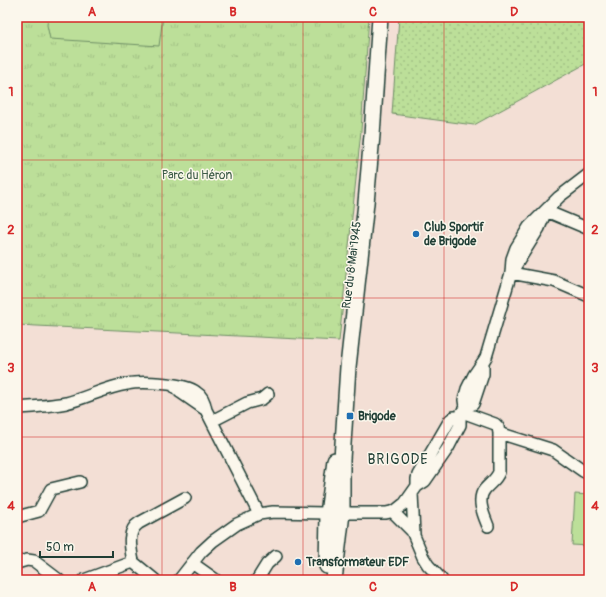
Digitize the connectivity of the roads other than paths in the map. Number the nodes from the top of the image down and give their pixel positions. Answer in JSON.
{"nodes":[{"id":1,"x":373,"y":17,"type":"edge"},
{"id":2,"x":380,"y":17,"type":"edge"},
{"id":3,"x":589,"y":174,"type":"edge"},
{"id":4,"x":546,"y":211,"type":"junction"},
{"id":5,"x":589,"y":229,"type":"edge"},
{"id":6,"x":511,"y":273,"type":"junction"},
{"id":7,"x":589,"y":296,"type":"edge"},
{"id":8,"x":268,"y":394,"type":"dead end"},
{"id":9,"x":17,"y":408,"type":"edge"},
{"id":10,"x":462,"y":412,"type":"junction"},
{"id":11,"x":212,"y":421,"type":"junction"},
{"id":12,"x":499,"y":433,"type":"junction"},
{"id":13,"x":589,"y":474,"type":"edge"},
{"id":14,"x":80,"y":482,"type":"dead end"},
{"id":15,"x":415,"y":490,"type":"junction"},
{"id":16,"x":185,"y":498,"type":"dead end"},
{"id":17,"x":393,"y":512,"type":"junction"},
{"id":18,"x":335,"y":513,"type":"junction"},
{"id":19,"x":259,"y":514,"type":"junction"},
{"id":20,"x":17,"y":517,"type":"edge"},
{"id":21,"x":488,"y":526,"type":"dead end"},
{"id":22,"x":414,"y":535,"type":"junction"},
{"id":23,"x":276,"y":556,"type":"dead end"},
{"id":24,"x":133,"y":562,"type":"junction"},
{"id":25,"x":17,"y":563,"type":"edge"},
{"id":26,"x":192,"y":563,"type":"junction"},
{"id":27,"x":59,"y":580,"type":"edge"},
{"id":28,"x":84,"y":580,"type":"edge"},
{"id":29,"x":155,"y":580,"type":"edge"},
{"id":30,"x":179,"y":580,"type":"edge"},
{"id":31,"x":216,"y":580,"type":"edge"},
{"id":32,"x":257,"y":580,"type":"edge"},
{"id":33,"x":327,"y":580,"type":"edge"},
{"id":34,"x":334,"y":580,"type":"edge"},
{"id":35,"x":442,"y":580,"type":"edge"}],
"edges":[{"from":1,"to":18,"type":"main road","name":"Rue du 8 Mai 1945"},
{"from":2,"to":18,"type":"main road","name":"Rue du 8 Mai 1945"},
{"from":3,"to":4,"type":"street"},
{"from":4,"to":5,"type":"street"},
{"from":4,"to":6,"type":"street"},
{"from":6,"to":7,"type":"street"},
{"from":6,"to":10,"type":"street"},
{"from":8,"to":11,"type":"street"},
{"from":9,"to":11,"type":"street"},
{"from":10,"to":12,"type":"street"},
{"from":10,"to":15,"type":"street"},
{"from":11,"to":19,"type":"street"},
{"from":12,"to":13,"type":"street"},
{"from":12,"to":21,"type":"street"},
{"from":14,"to":20,"type":"street"},
{"from":15,"to":17,"type":"street"},
{"from":15,"to":22,"type":"street"},
{"from":16,"to":24,"type":"street"},
{"from":17,"to":18,"type":"street"},
{"from":17,"to":22,"type":"street"},
{"from":18,"to":19,"type":"street"},
{"from":18,"to":33,"type":"main road","name":"Rue du 8 Mai 1945"},
{"from":18,"to":34,"type":"main road","name":"Rue du 8 Mai 1945"},
{"from":19,"to":26,"type":"street"},
{"from":22,"to":35,"type":"street"},
{"from":23,"to":32,"type":"street"},
{"from":24,"to":28,"type":"street"},
{"from":24,"to":29,"type":"street"},
{"from":25,"to":27,"type":"street"},
{"from":26,"to":30,"type":"street"},
{"from":26,"to":31,"type":"street"}]}
